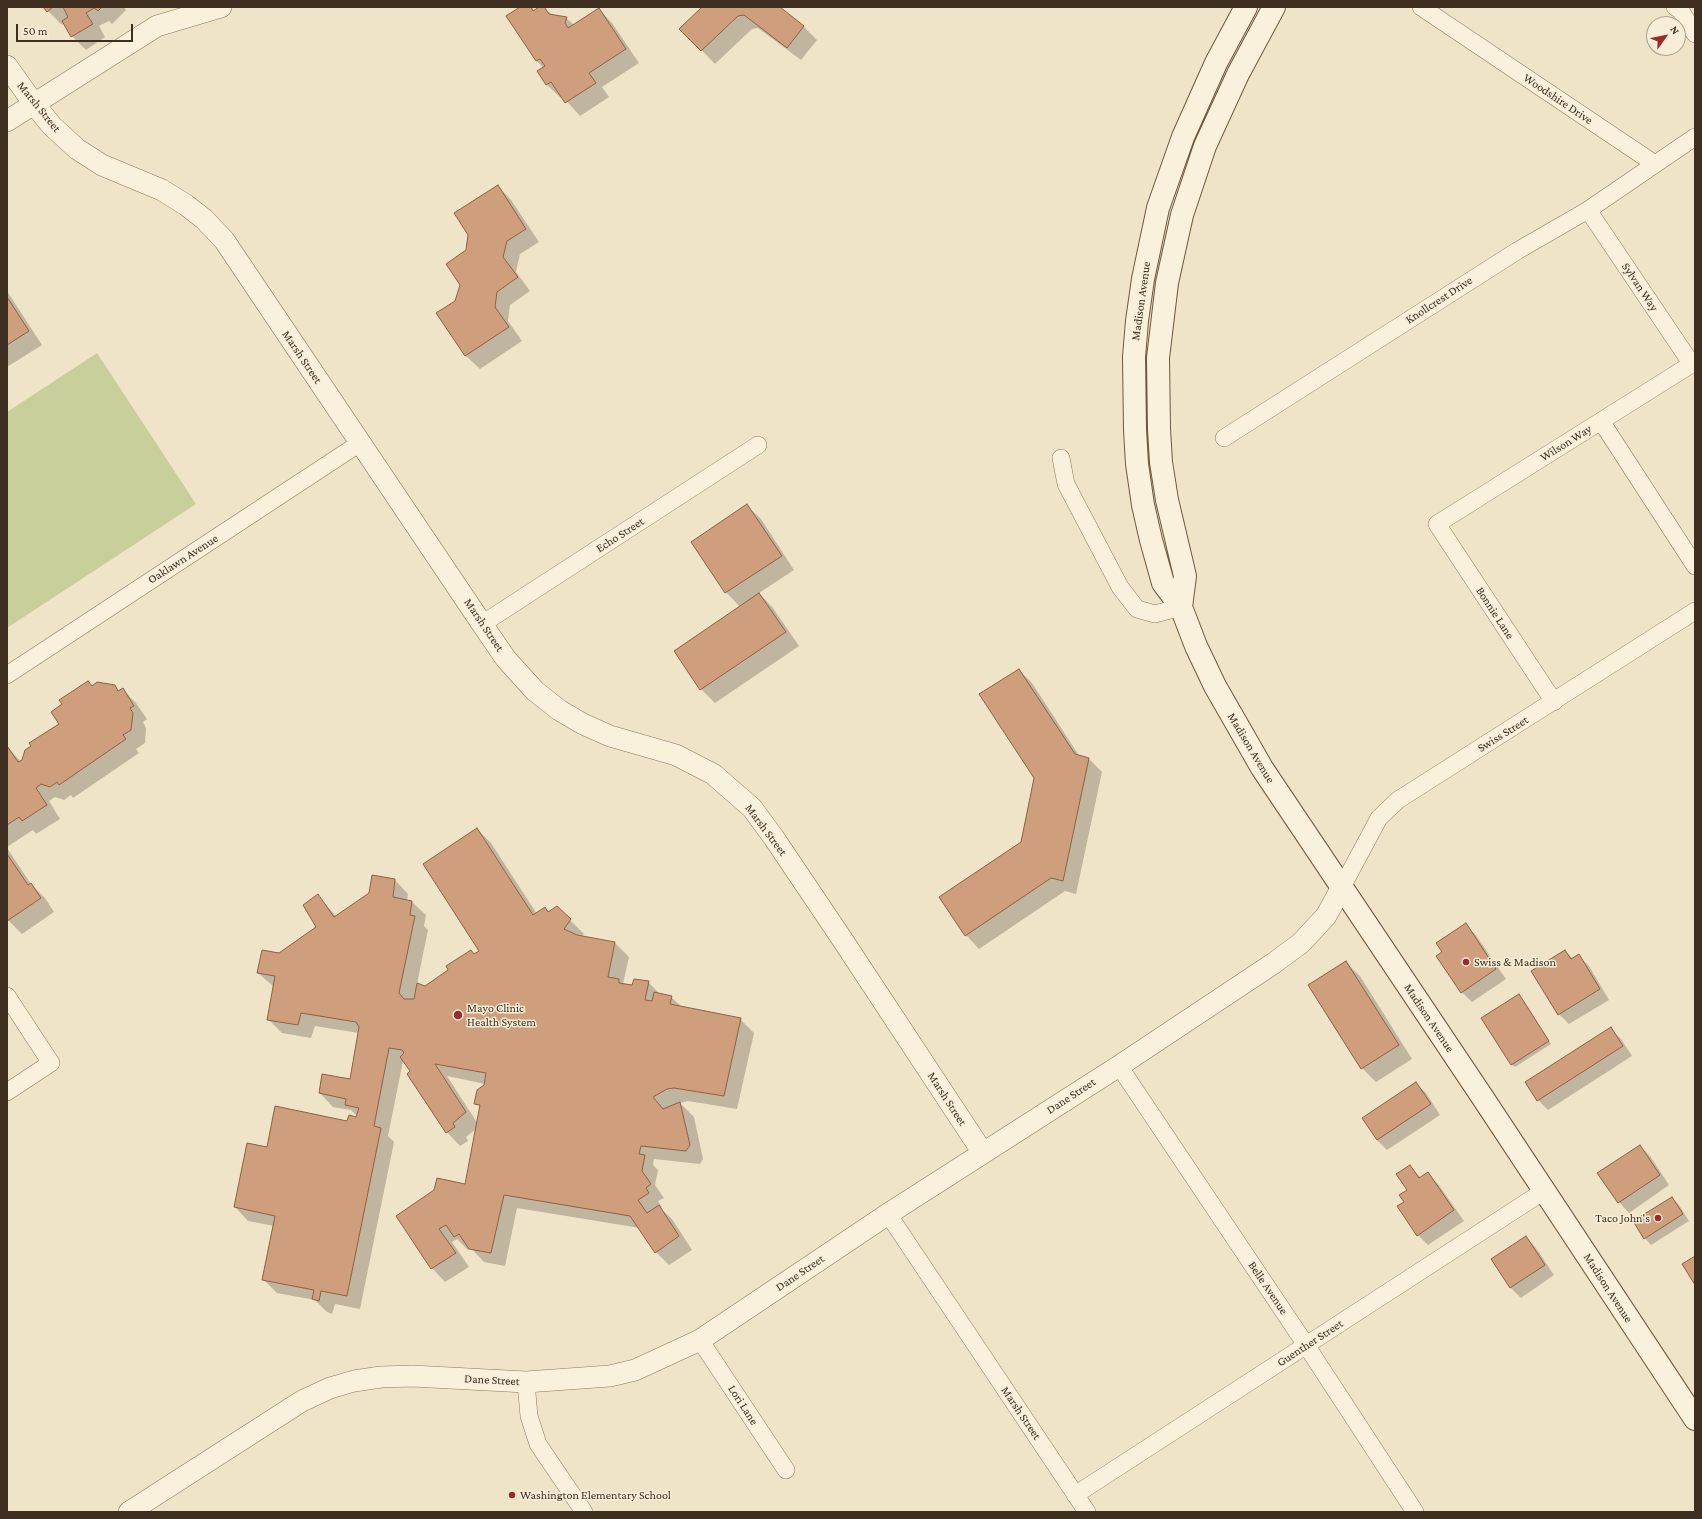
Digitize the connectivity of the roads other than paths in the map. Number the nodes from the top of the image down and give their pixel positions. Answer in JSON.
{"nodes":[{"id":1,"x":221,"y":7,"type":"edge"},
{"id":2,"x":1246,"y":7,"type":"edge"},
{"id":3,"x":1274,"y":7,"type":"edge"},
{"id":4,"x":1421,"y":7,"type":"edge"},
{"id":5,"x":1680,"y":8,"type":"edge"},
{"id":6,"x":1695,"y":34,"type":"edge"},
{"id":7,"x":7,"y":66,"type":"edge"},
{"id":8,"x":34,"y":104,"type":"junction"},
{"id":9,"x":7,"y":121,"type":"edge"},
{"id":10,"x":1695,"y":138,"type":"edge"},
{"id":11,"x":1655,"y":164,"type":"junction"},
{"id":12,"x":1588,"y":210,"type":"junction"},
{"id":13,"x":1693,"y":363,"type":"edge"},
{"id":14,"x":1601,"y":421,"type":"junction"},
{"id":15,"x":1224,"y":438,"type":"dead end"},
{"id":16,"x":360,"y":443,"type":"junction"},
{"id":17,"x":758,"y":445,"type":"dead end"},
{"id":18,"x":1061,"y":458,"type":"dead end"},
{"id":19,"x":1437,"y":524,"type":"joint"},
{"id":20,"x":1695,"y":566,"type":"edge"},
{"id":21,"x":1181,"y":607,"type":"junction"},
{"id":22,"x":1695,"y":611,"type":"edge"},
{"id":23,"x":482,"y":624,"type":"junction"},
{"id":24,"x":7,"y":676,"type":"edge"},
{"id":25,"x":1554,"y":702,"type":"junction"},
{"id":26,"x":1342,"y":887,"type":"junction"},
{"id":27,"x":7,"y":996,"type":"edge"},
{"id":28,"x":1119,"y":1066,"type":"junction"},
{"id":29,"x":7,"y":1092,"type":"edge"},
{"id":30,"x":983,"y":1153,"type":"junction"},
{"id":31,"x":1544,"y":1191,"type":"junction"},
{"id":32,"x":888,"y":1214,"type":"junction"},
{"id":33,"x":700,"y":1340,"type":"junction"},
{"id":34,"x":1306,"y":1345,"type":"junction"},
{"id":35,"x":526,"y":1382,"type":"junction"},
{"id":36,"x":1695,"y":1420,"type":"edge"},
{"id":37,"x":786,"y":1470,"type":"dead end"},
{"id":38,"x":1076,"y":1495,"type":"junction"},
{"id":39,"x":129,"y":1512,"type":"edge"},
{"id":40,"x":584,"y":1512,"type":"edge"},
{"id":41,"x":1087,"y":1512,"type":"edge"},
{"id":42,"x":1415,"y":1512,"type":"edge"}],
"edges":[{"from":1,"to":8,"type":"street"},
{"from":2,"to":21,"type":"main road","name":"Madison Avenue"},
{"from":3,"to":21,"type":"main road","name":"Madison Avenue"},
{"from":4,"to":11,"type":"street","name":"Woodshire Drive"},
{"from":5,"to":6,"type":"street"},
{"from":7,"to":8,"type":"street","name":"Marsh Street"},
{"from":8,"to":9,"type":"street"},
{"from":8,"to":16,"type":"street","name":"Marsh Street"},
{"from":10,"to":11,"type":"street"},
{"from":11,"to":12,"type":"street","name":"Knollcrest Drive"},
{"from":12,"to":13,"type":"street","name":"Sylvan Way"},
{"from":12,"to":15,"type":"street","name":"Knollcrest Drive"},
{"from":13,"to":14,"type":"street","name":"Wilson Way"},
{"from":14,"to":19,"type":"street","name":"Wilson Way"},
{"from":14,"to":20,"type":"street"},
{"from":16,"to":23,"type":"street","name":"Marsh Street"},
{"from":16,"to":24,"type":"street","name":"Oaklawn Avenue"},
{"from":17,"to":23,"type":"street","name":"Echo Street"},
{"from":18,"to":21,"type":"street"},
{"from":19,"to":25,"type":"street","name":"Bonnie Lane"},
{"from":21,"to":26,"type":"main road","name":"Madison Avenue"},
{"from":22,"to":25,"type":"street","name":"Swiss Street"},
{"from":23,"to":30,"type":"street","name":"Marsh Street"},
{"from":25,"to":26,"type":"street","name":"Swiss Street"},
{"from":26,"to":28,"type":"street","name":"Dane Street"},
{"from":26,"to":31,"type":"main road","name":"Madison Avenue"},
{"from":27,"to":29,"type":"street"},
{"from":28,"to":30,"type":"street","name":"Dane Street"},
{"from":28,"to":34,"type":"street","name":"Belle Avenue"},
{"from":30,"to":32,"type":"street","name":"Dane Street"},
{"from":31,"to":34,"type":"street","name":"Guenther Street"},
{"from":31,"to":36,"type":"main road","name":"Madison Avenue"},
{"from":32,"to":33,"type":"street","name":"Dane Street"},
{"from":32,"to":38,"type":"street","name":"Marsh Street"},
{"from":33,"to":35,"type":"street","name":"Dane Street"},
{"from":33,"to":37,"type":"street","name":"Lori Lane"},
{"from":34,"to":38,"type":"street","name":"Guenther Street"},
{"from":34,"to":42,"type":"street","name":"Belle Avenue"},
{"from":35,"to":39,"type":"street","name":"Dane Street"},
{"from":35,"to":40,"type":"street"},
{"from":38,"to":41,"type":"street","name":"Marsh Street"}]}
